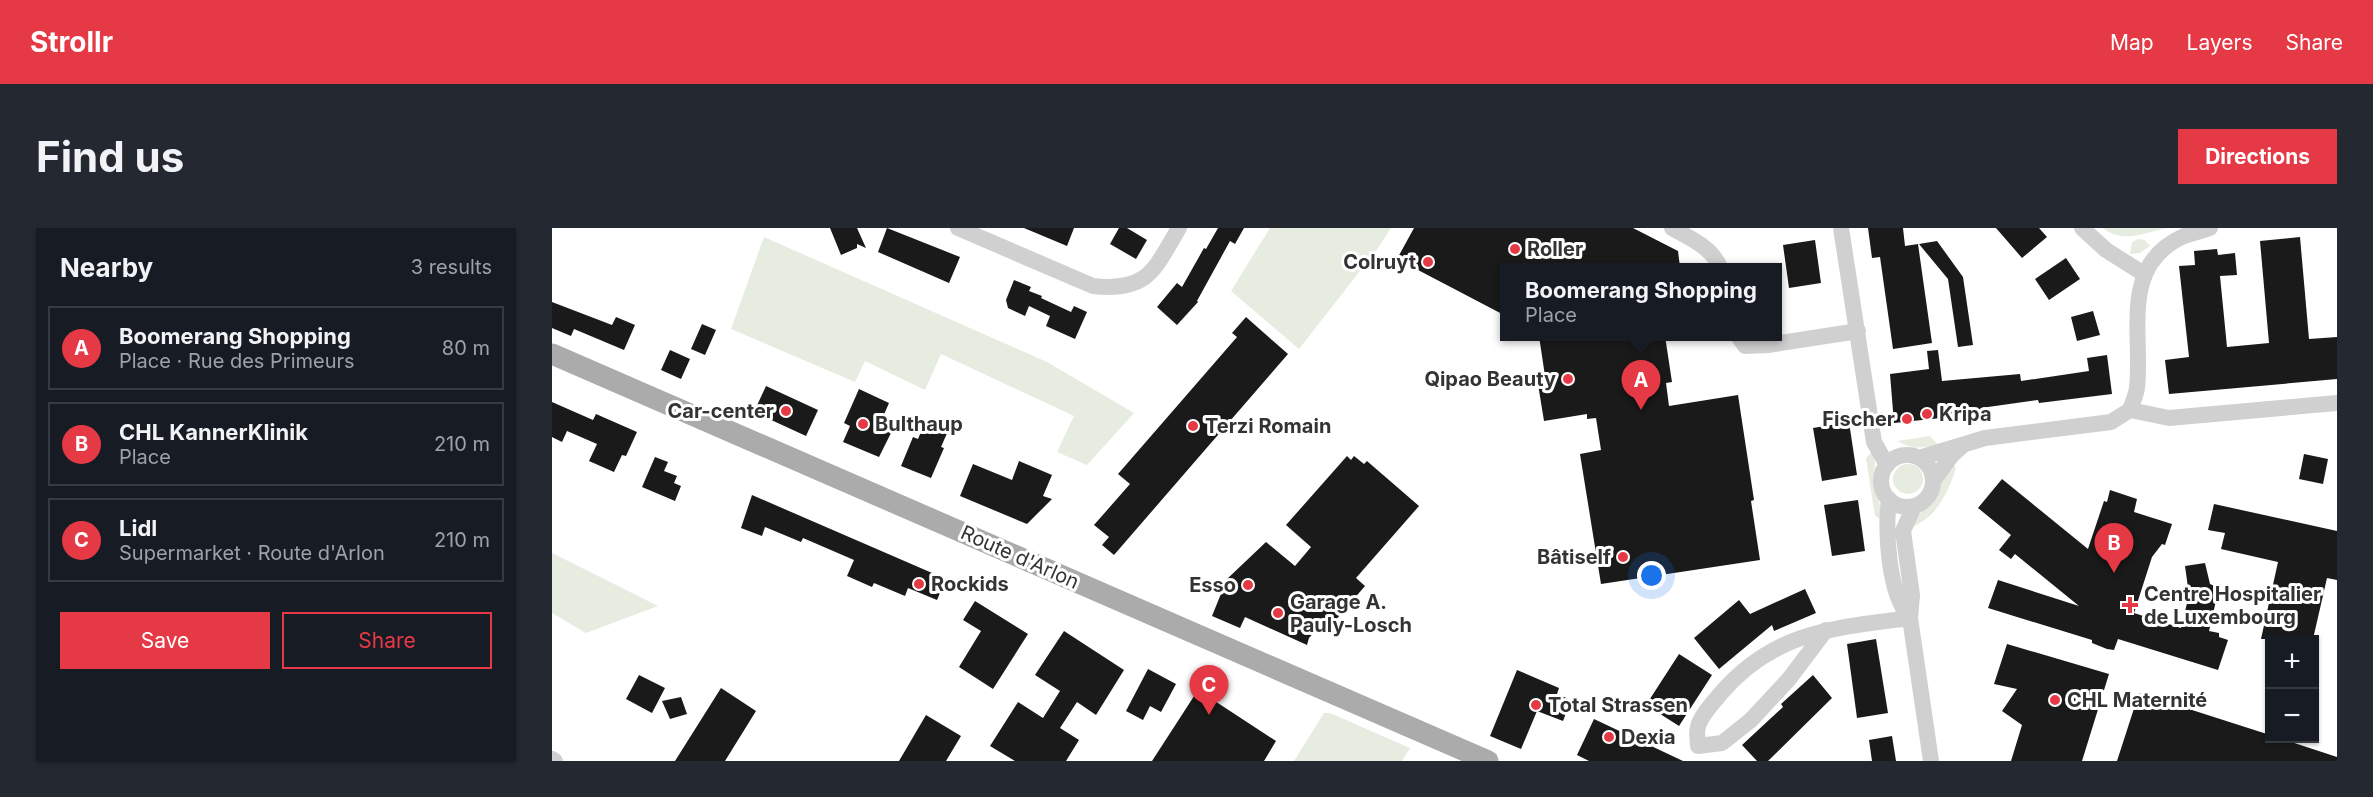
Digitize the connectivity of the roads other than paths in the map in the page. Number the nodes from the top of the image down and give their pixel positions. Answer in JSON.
{"nodes":[{"id":1,"x":958,"y":228,"type":"edge"},
{"id":2,"x":1179,"y":228,"type":"edge"},
{"id":3,"x":1672,"y":228,"type":"edge"},
{"id":4,"x":1841,"y":228,"type":"edge"},
{"id":5,"x":2082,"y":228,"type":"edge"},
{"id":6,"x":2210,"y":228,"type":"edge"},
{"id":7,"x":1718,"y":263,"type":"edge"},
{"id":8,"x":2144,"y":274,"type":"junction"},
{"id":9,"x":1858,"y":331,"type":"junction"},
{"id":10,"x":1742,"y":341,"type":"edge"},
{"id":11,"x":552,"y":354,"type":"edge"},
{"id":12,"x":2337,"y":404,"type":"edge"},
{"id":13,"x":2130,"y":410,"type":"junction"},
{"id":14,"x":1965,"y":444,"type":"junction"},
{"id":15,"x":1919,"y":458,"type":"junction"},
{"id":16,"x":1894,"y":460,"type":"junction"},
{"id":17,"x":1933,"y":481,"type":"junction"},
{"id":18,"x":1888,"y":499,"type":"junction"},
{"id":19,"x":1914,"y":506,"type":"junction"},
{"id":20,"x":1910,"y":618,"type":"junction"},
{"id":21,"x":1826,"y":630,"type":"junction"},
{"id":22,"x":1488,"y":761,"type":"edge"},
{"id":23,"x":1930,"y":761,"type":"edge"}],
"edges":[{"from":1,"to":2,"type":"street"},
{"from":3,"to":7,"type":"street"},
{"from":4,"to":9,"type":"street"},
{"from":5,"to":8,"type":"street"},
{"from":6,"to":8,"type":"street"},
{"from":8,"to":13,"type":"street"},
{"from":9,"to":10,"type":"street"},
{"from":9,"to":16,"type":"street"},
{"from":11,"to":22,"type":"main road","name":"Route d'Arlon"},
{"from":12,"to":13,"type":"street"},
{"from":13,"to":14,"type":"street"},
{"from":14,"to":15,"type":"street"},
{"from":14,"to":17,"type":"street"},
{"from":15,"to":16,"type":"street"},
{"from":15,"to":17,"type":"street"},
{"from":16,"to":18,"type":"street"},
{"from":17,"to":19,"type":"street"},
{"from":18,"to":19,"type":"street"},
{"from":18,"to":20,"type":"street"},
{"from":19,"to":20,"type":"street"},
{"from":20,"to":21,"type":"street"},
{"from":20,"to":23,"type":"street"},
{"from":21,"to":21,"type":"street"}]}
